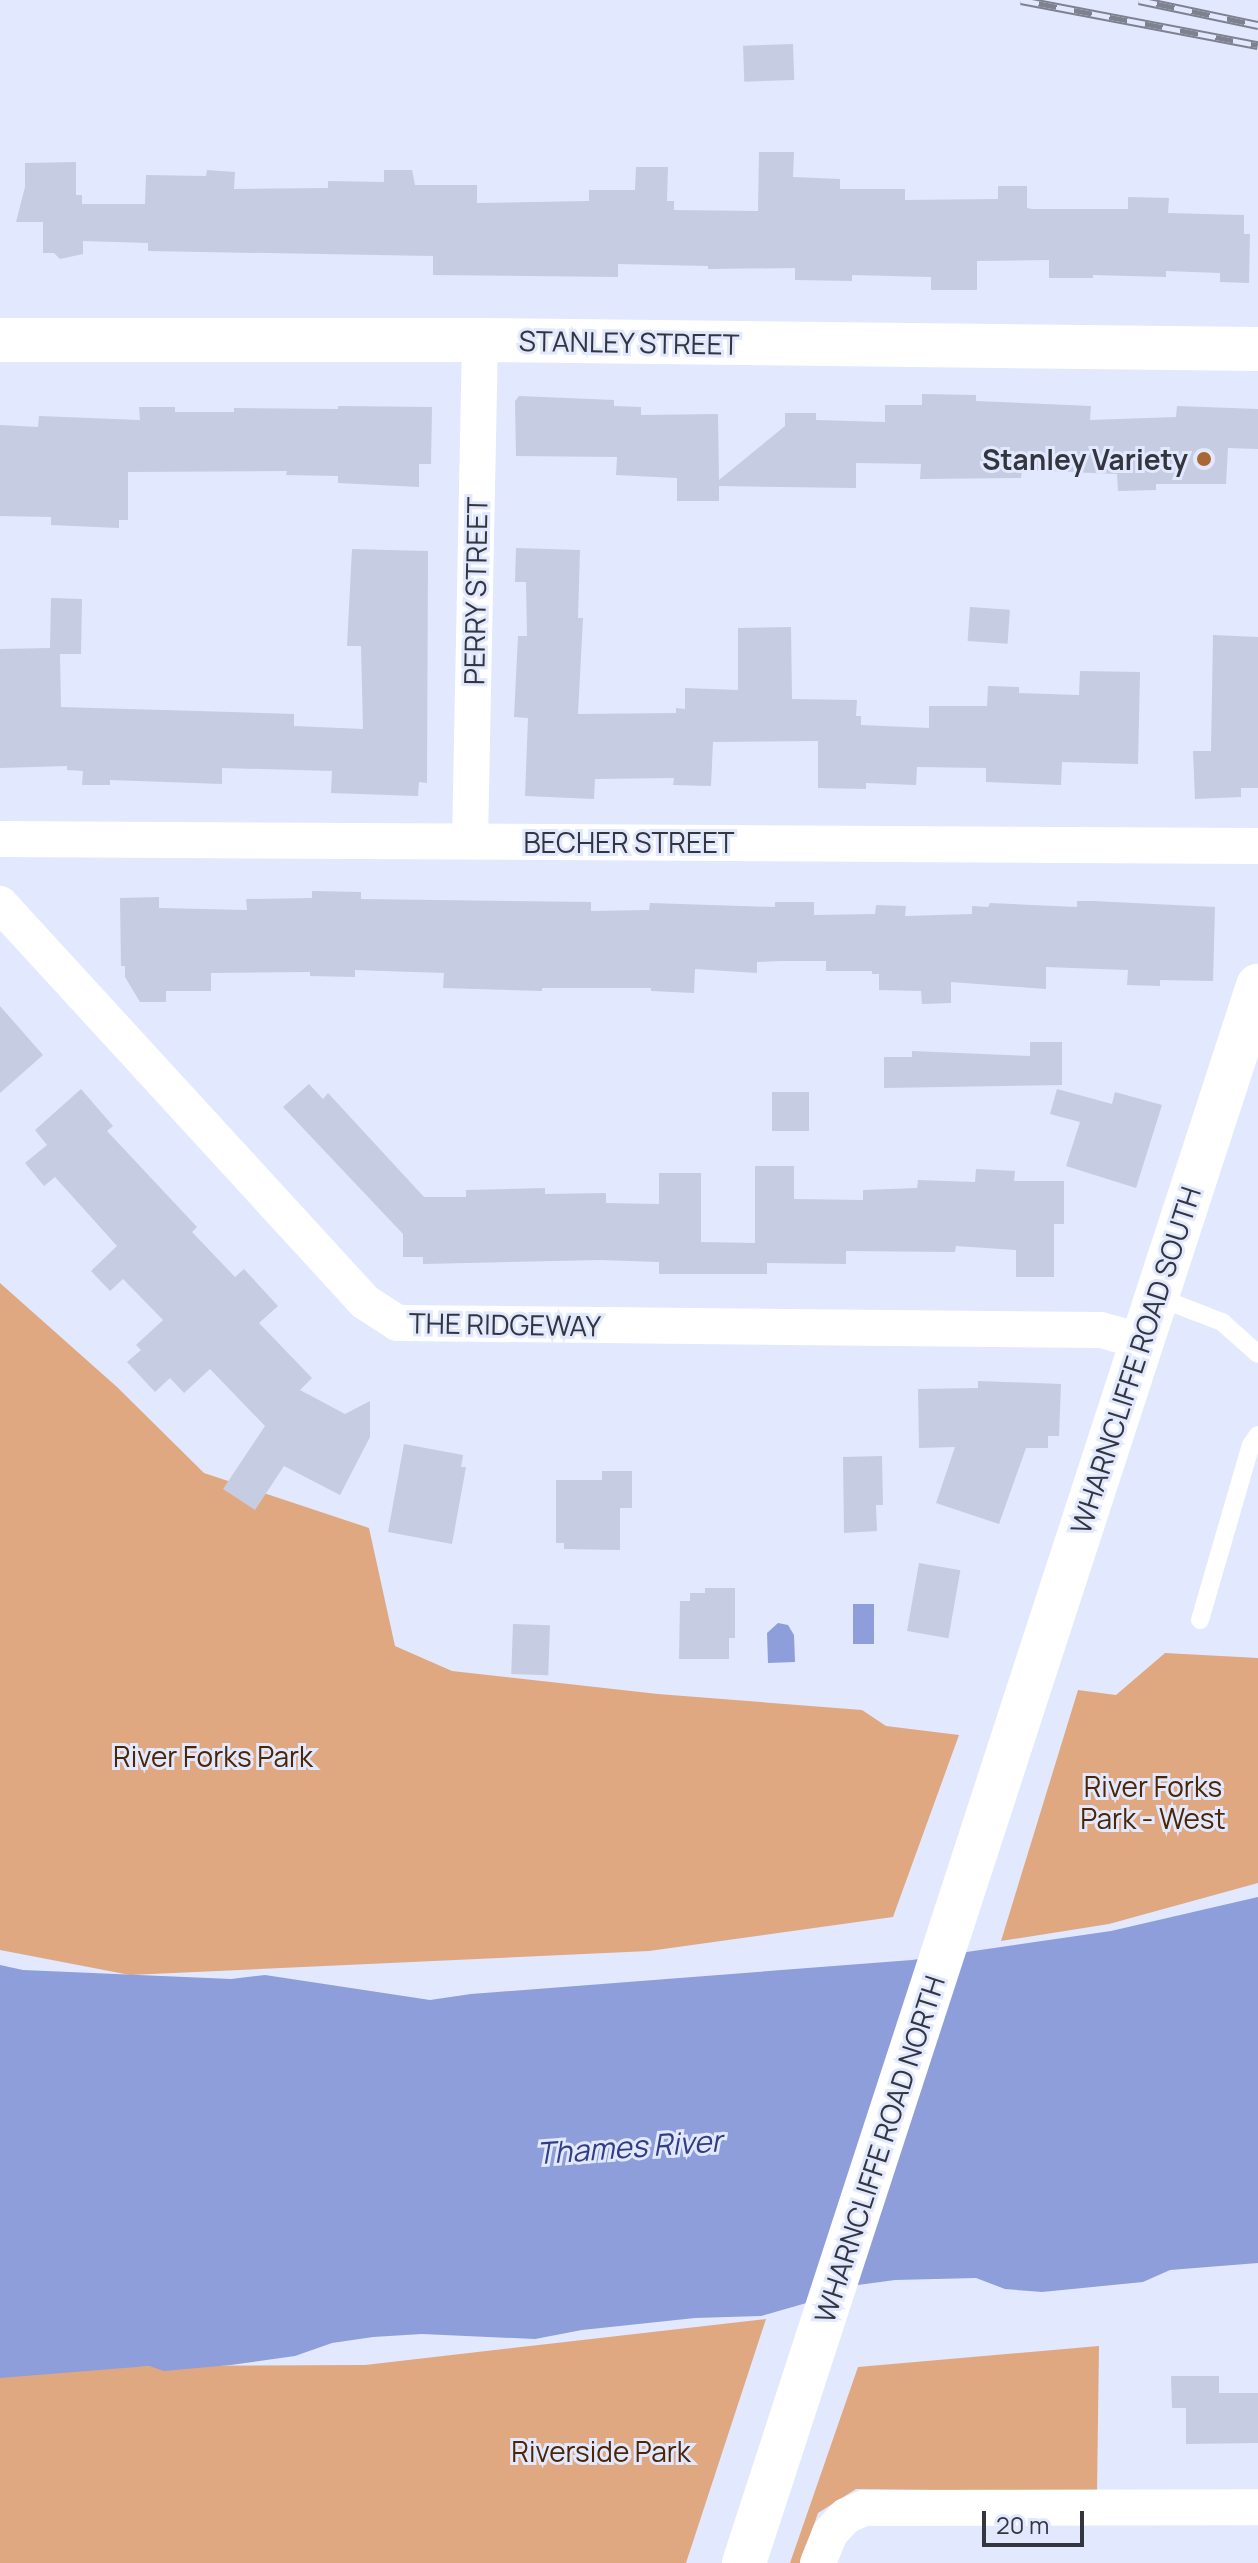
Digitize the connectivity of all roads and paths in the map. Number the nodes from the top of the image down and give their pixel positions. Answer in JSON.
{"nodes":[{"id":1,"x":0,"y":340,"type":"edge"},
{"id":2,"x":480,"y":340,"type":"junction"},
{"id":3,"x":1258,"y":349,"type":"edge"},
{"id":4,"x":0,"y":839,"type":"edge"},
{"id":5,"x":470,"y":841,"type":"junction"},
{"id":6,"x":1258,"y":846,"type":"edge"},
{"id":7,"x":0,"y":904,"type":"edge"},
{"id":8,"x":1255,"y":1004,"type":"edge"},
{"id":9,"x":1156,"y":1296,"type":"junction"},
{"id":10,"x":1141,"y":1341,"type":"junction"},
{"id":11,"x":1258,"y":1354,"type":"edge"},
{"id":12,"x":1258,"y":1435,"type":"edge"},
{"id":13,"x":1200,"y":1620,"type":"dead end"},
{"id":14,"x":1012,"y":1734,"type":"joint"},
{"id":15,"x":1258,"y":2507,"type":"edge"},
{"id":16,"x":744,"y":2563,"type":"edge"},
{"id":17,"x":818,"y":2563,"type":"edge"}],
"edges":[{"from":1,"to":2,"type":"main road","name":"STANLEY STREET"},
{"from":2,"to":3,"type":"main road","name":"STANLEY STREET"},
{"from":2,"to":5,"type":"street","name":"PERRY STREET"},
{"from":4,"to":5,"type":"street","name":"BECHER STREET"},
{"from":5,"to":6,"type":"street","name":"BECHER STREET"},
{"from":7,"to":10,"type":"street","name":"THE RIDGEWAY"},
{"from":8,"to":9,"type":"main road","name":"WHARNCLIFFE ROAD SOUTH"},
{"from":9,"to":10,"type":"main road","name":"WHARNCLIFFE ROAD SOUTH"},
{"from":9,"to":11,"type":"lane"},
{"from":10,"to":14,"type":"main road","name":"WHARNCLIFFE ROAD SOUTH"},
{"from":12,"to":13,"type":"lane"},
{"from":14,"to":16,"type":"main road","name":"WHARNCLIFFE ROAD NORTH"},
{"from":15,"to":17,"type":"street"}]}
